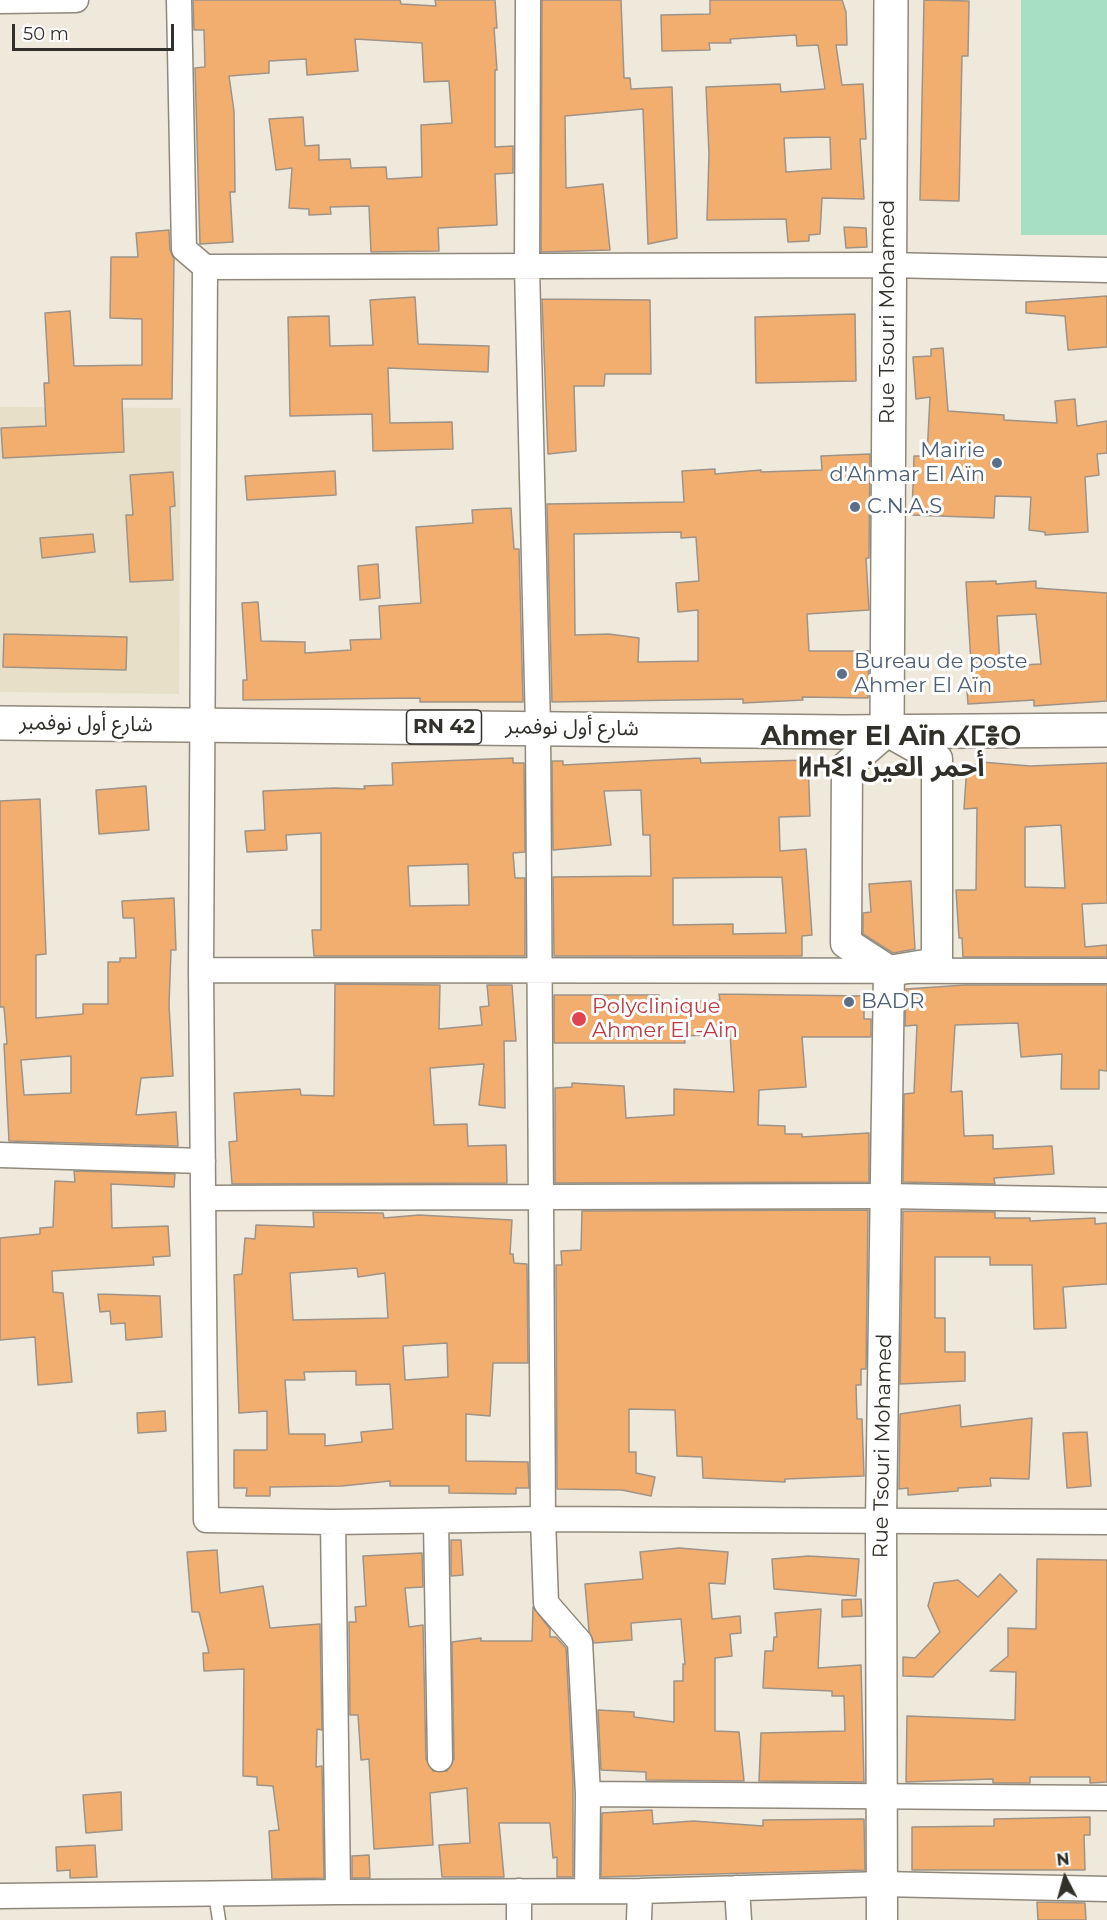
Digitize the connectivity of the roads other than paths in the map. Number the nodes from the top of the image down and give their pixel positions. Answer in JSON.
{"nodes":[{"id":1,"x":76,"y":0,"type":"edge"},
{"id":2,"x":179,"y":0,"type":"edge"},
{"id":3,"x":528,"y":0,"type":"edge"},
{"id":4,"x":891,"y":0,"type":"edge"},
{"id":5,"x":0,"y":1,"type":"edge"},
{"id":6,"x":888,"y":266,"type":"junction"},
{"id":7,"x":205,"y":267,"type":"junction"},
{"id":8,"x":527,"y":267,"type":"junction"},
{"id":9,"x":1107,"y":270,"type":"edge"},
{"id":10,"x":0,"y":723,"type":"edge"},
{"id":11,"x":203,"y":725,"type":"junction"},
{"id":12,"x":538,"y":728,"type":"junction"},
{"id":13,"x":1107,"y":730,"type":"edge"},
{"id":14,"x":887,"y":731,"type":"junction"},
{"id":15,"x":201,"y":970,"type":"junction"},
{"id":16,"x":540,"y":970,"type":"junction"},
{"id":17,"x":889,"y":971,"type":"junction"},
{"id":18,"x":1107,"y":971,"type":"edge"},
{"id":19,"x":0,"y":1147,"type":"edge"},
{"id":20,"x":0,"y":1155,"type":"edge"},
{"id":21,"x":203,"y":1161,"type":"junction"},
{"id":22,"x":886,"y":1196,"type":"junction"},
{"id":23,"x":541,"y":1197,"type":"junction"},
{"id":24,"x":203,"y":1198,"type":"junction"},
{"id":25,"x":1107,"y":1200,"type":"edge"},
{"id":26,"x":543,"y":1519,"type":"junction"},
{"id":27,"x":881,"y":1520,"type":"junction"},
{"id":28,"x":436,"y":1521,"type":"junction"},
{"id":29,"x":333,"y":1522,"type":"junction"},
{"id":30,"x":1107,"y":1522,"type":"edge"},
{"id":31,"x":440,"y":1759,"type":"dead end"},
{"id":32,"x":588,"y":1794,"type":"junction"},
{"id":33,"x":882,"y":1798,"type":"junction"},
{"id":34,"x":1107,"y":1798,"type":"edge"},
{"id":35,"x":882,"y":1884,"type":"junction"},
{"id":36,"x":737,"y":1888,"type":"junction"},
{"id":37,"x":1107,"y":1889,"type":"edge"},
{"id":38,"x":519,"y":1891,"type":"junction"},
{"id":39,"x":587,"y":1891,"type":"junction"},
{"id":40,"x":640,"y":1891,"type":"junction"},
{"id":41,"x":338,"y":1892,"type":"junction"},
{"id":42,"x":215,"y":1894,"type":"junction"},
{"id":43,"x":0,"y":1896,"type":"edge"},
{"id":44,"x":219,"y":1920,"type":"edge"},
{"id":45,"x":519,"y":1920,"type":"edge"},
{"id":46,"x":639,"y":1920,"type":"edge"},
{"id":47,"x":739,"y":1920,"type":"edge"},
{"id":48,"x":882,"y":1920,"type":"edge"}],
"edges":[{"from":1,"to":5,"type":"street"},
{"from":2,"to":7,"type":"street"},
{"from":3,"to":8,"type":"street"},
{"from":4,"to":6,"type":"main road","name":"Rue Tsouri Mohamed"},
{"from":6,"to":8,"type":"street"},
{"from":6,"to":9,"type":"street"},
{"from":6,"to":14,"type":"main road","name":"Rue Tsouri Mohamed"},
{"from":7,"to":8,"type":"street"},
{"from":7,"to":11,"type":"street"},
{"from":8,"to":12,"type":"street"},
{"from":10,"to":11,"type":"main road","name":"شارع أول نوفمبر","number":"RN 42"},
{"from":11,"to":12,"type":"main road","name":"شارع أول نوفمبر","number":"RN 42"},
{"from":11,"to":15,"type":"street"},
{"from":12,"to":14,"type":"main road","name":"شارع أول نوفمبر","number":"RN 42"},
{"from":12,"to":16,"type":"street"},
{"from":13,"to":14,"type":"main road","name":"شارع أول نوفمبر","number":"RN 42"},
{"from":14,"to":17,"type":"street"},
{"from":14,"to":17,"type":"street"},
{"from":15,"to":16,"type":"street"},
{"from":15,"to":21,"type":"street"},
{"from":16,"to":17,"type":"street"},
{"from":16,"to":23,"type":"street"},
{"from":17,"to":18,"type":"street"},
{"from":17,"to":22,"type":"street","name":"Rue Tsouri Mohamed"},
{"from":19,"to":20,"type":"street"},
{"from":20,"to":21,"type":"street"},
{"from":21,"to":24,"type":"street"},
{"from":22,"to":23,"type":"street"},
{"from":22,"to":25,"type":"street"},
{"from":22,"to":27,"type":"street","name":"Rue Tsouri Mohamed"},
{"from":23,"to":24,"type":"street"},
{"from":23,"to":26,"type":"street"},
{"from":24,"to":29,"type":"street"},
{"from":26,"to":27,"type":"street"},
{"from":26,"to":28,"type":"street"},
{"from":26,"to":32,"type":"street"},
{"from":27,"to":30,"type":"street"},
{"from":27,"to":33,"type":"street","name":"Rue Tsouri Mohamed"},
{"from":28,"to":29,"type":"street"},
{"from":28,"to":31,"type":"street"},
{"from":29,"to":41,"type":"street"},
{"from":32,"to":33,"type":"street"},
{"from":32,"to":39,"type":"street"},
{"from":33,"to":34,"type":"street"},
{"from":33,"to":35,"type":"street","name":"Rue Tsouri Mohamed"},
{"from":35,"to":36,"type":"street"},
{"from":35,"to":37,"type":"street"},
{"from":35,"to":48,"type":"street","name":"Rue Tsouri Mohamed"},
{"from":36,"to":40,"type":"street"},
{"from":36,"to":47,"type":"street"},
{"from":38,"to":39,"type":"street"},
{"from":38,"to":41,"type":"street"},
{"from":38,"to":45,"type":"street"},
{"from":39,"to":40,"type":"street"},
{"from":40,"to":46,"type":"street"},
{"from":41,"to":42,"type":"street"},
{"from":42,"to":43,"type":"street"},
{"from":42,"to":44,"type":"lane"}]}
